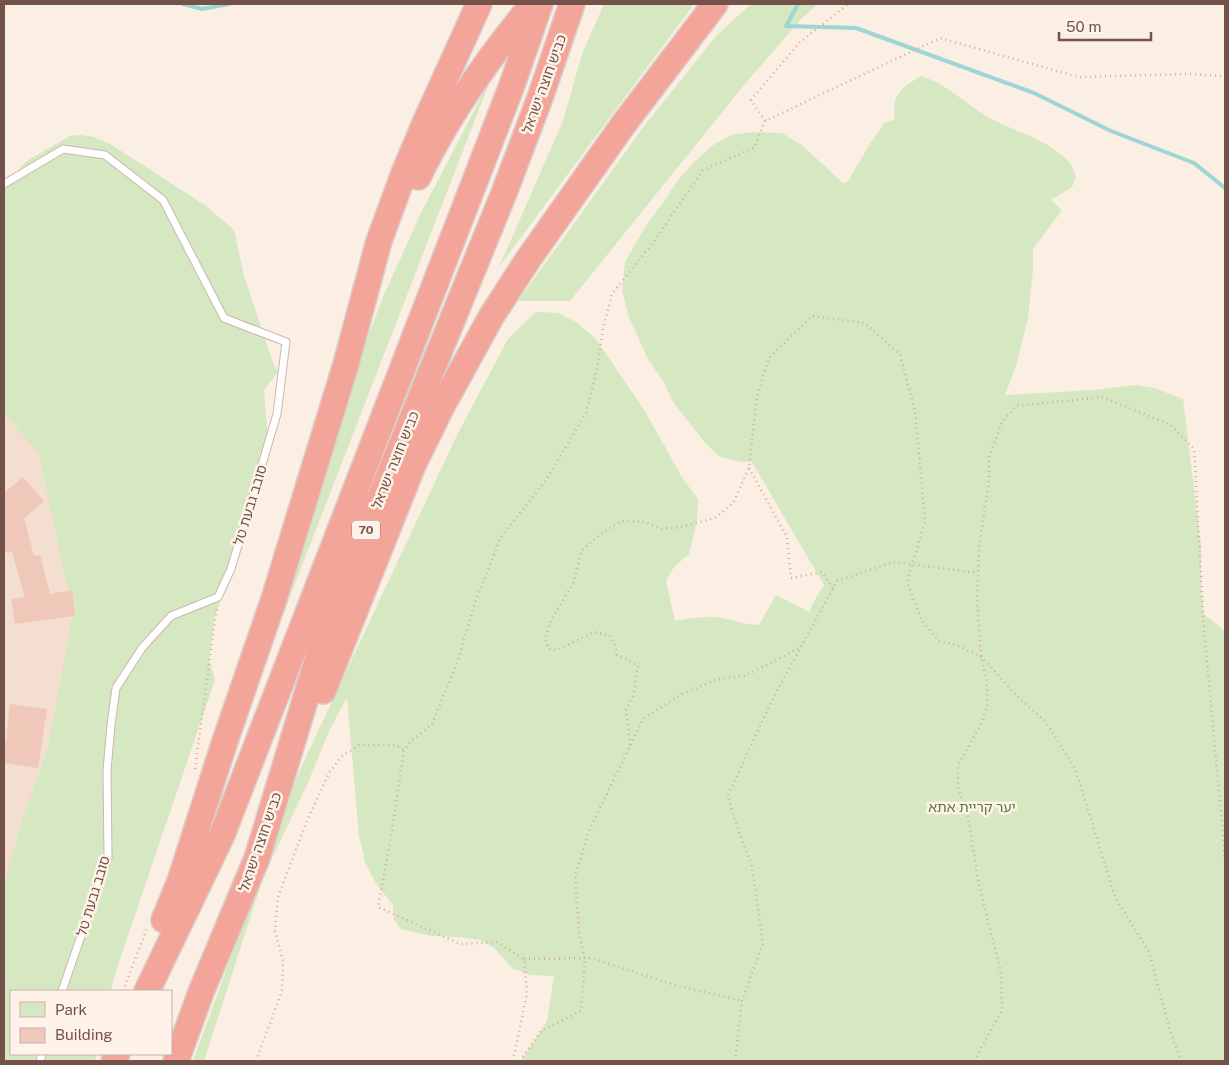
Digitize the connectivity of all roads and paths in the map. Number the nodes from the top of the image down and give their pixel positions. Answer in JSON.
{"nodes":[{"id":1,"x":479,"y":4,"type":"edge"},
{"id":2,"x":572,"y":4,"type":"edge"},
{"id":3,"x":715,"y":4,"type":"edge"},
{"id":4,"x":735,"y":4,"type":"edge"},
{"id":5,"x":848,"y":4,"type":"edge"},
{"id":6,"x":534,"y":7,"type":"edge"},
{"id":7,"x":1225,"y":76,"type":"edge"},
{"id":8,"x":765,"y":121,"type":"junction"},
{"id":9,"x":622,"y":125,"type":"junction"},
{"id":10,"x":4,"y":184,"type":"edge"},
{"id":11,"x":346,"y":364,"type":"junction"},
{"id":12,"x":749,"y":468,"type":"junction"},
{"id":13,"x":913,"y":565,"type":"junction"},
{"id":14,"x":978,"y":573,"type":"junction"},
{"id":15,"x":833,"y":588,"type":"junction"},
{"id":16,"x":218,"y":597,"type":"junction"},
{"id":17,"x":803,"y":646,"type":"junction"},
{"id":18,"x":981,"y":656,"type":"junction"},
{"id":19,"x":630,"y":745,"type":"junction"},
{"id":20,"x":404,"y":750,"type":"junction"},
{"id":21,"x":194,"y":772,"type":"dead end"},
{"id":22,"x":257,"y":858,"type":"junction"},
{"id":23,"x":1225,"y":869,"type":"edge"},
{"id":24,"x":149,"y":922,"type":"dead end"},
{"id":25,"x":524,"y":959,"type":"junction"},
{"id":26,"x":585,"y":959,"type":"junction"},
{"id":27,"x":62,"y":990,"type":"edge"},
{"id":28,"x":123,"y":990,"type":"edge"},
{"id":29,"x":137,"y":990,"type":"edge"},
{"id":30,"x":147,"y":990,"type":"edge"},
{"id":31,"x":742,"y":1001,"type":"junction"},
{"id":32,"x":176,"y":1061,"type":"edge"},
{"id":33,"x":256,"y":1061,"type":"edge"},
{"id":34,"x":513,"y":1061,"type":"edge"},
{"id":35,"x":520,"y":1061,"type":"edge"},
{"id":36,"x":735,"y":1061,"type":"edge"},
{"id":37,"x":974,"y":1061,"type":"edge"},
{"id":38,"x":1181,"y":1061,"type":"edge"}],
"edges":[{"from":1,"to":11,"type":"highway"},
{"from":2,"to":22,"type":"highway","name":"כביש חוצה ישראל","number":"70"},
{"from":3,"to":9,"type":"highway"},
{"from":4,"to":9,"type":"highway"},
{"from":5,"to":8,"type":"path"},
{"from":6,"to":11,"type":"highway"},
{"from":6,"to":30,"type":"highway","name":"כביש חוצה ישראל","number":"70"},
{"from":7,"to":8,"type":"path"},
{"from":8,"to":20,"type":"path"},
{"from":9,"to":22,"type":"highway"},
{"from":10,"to":16,"type":"lane","name":"סובב גבעת טל"},
{"from":11,"to":29,"type":"highway"},
{"from":12,"to":13,"type":"path"},
{"from":12,"to":15,"type":"path"},
{"from":12,"to":19,"type":"path"},
{"from":13,"to":14,"type":"path"},
{"from":13,"to":15,"type":"path"},
{"from":13,"to":18,"type":"path"},
{"from":14,"to":18,"type":"path"},
{"from":14,"to":23,"type":"path"},
{"from":15,"to":17,"type":"path"},
{"from":16,"to":21,"type":"path"},
{"from":16,"to":27,"type":"lane","name":"סובב גבעת טל"},
{"from":17,"to":19,"type":"path"},
{"from":17,"to":31,"type":"path"},
{"from":18,"to":37,"type":"path"},
{"from":18,"to":38,"type":"path"},
{"from":19,"to":26,"type":"path"},
{"from":20,"to":25,"type":"path"},
{"from":20,"to":33,"type":"path"},
{"from":22,"to":32,"type":"highway","name":"כביש חוצה ישראל","number":"70"},
{"from":24,"to":28,"type":"path"},
{"from":25,"to":26,"type":"path"},
{"from":25,"to":34,"type":"path"},
{"from":26,"to":31,"type":"path"},
{"from":26,"to":35,"type":"path"},
{"from":31,"to":36,"type":"path"}]}
